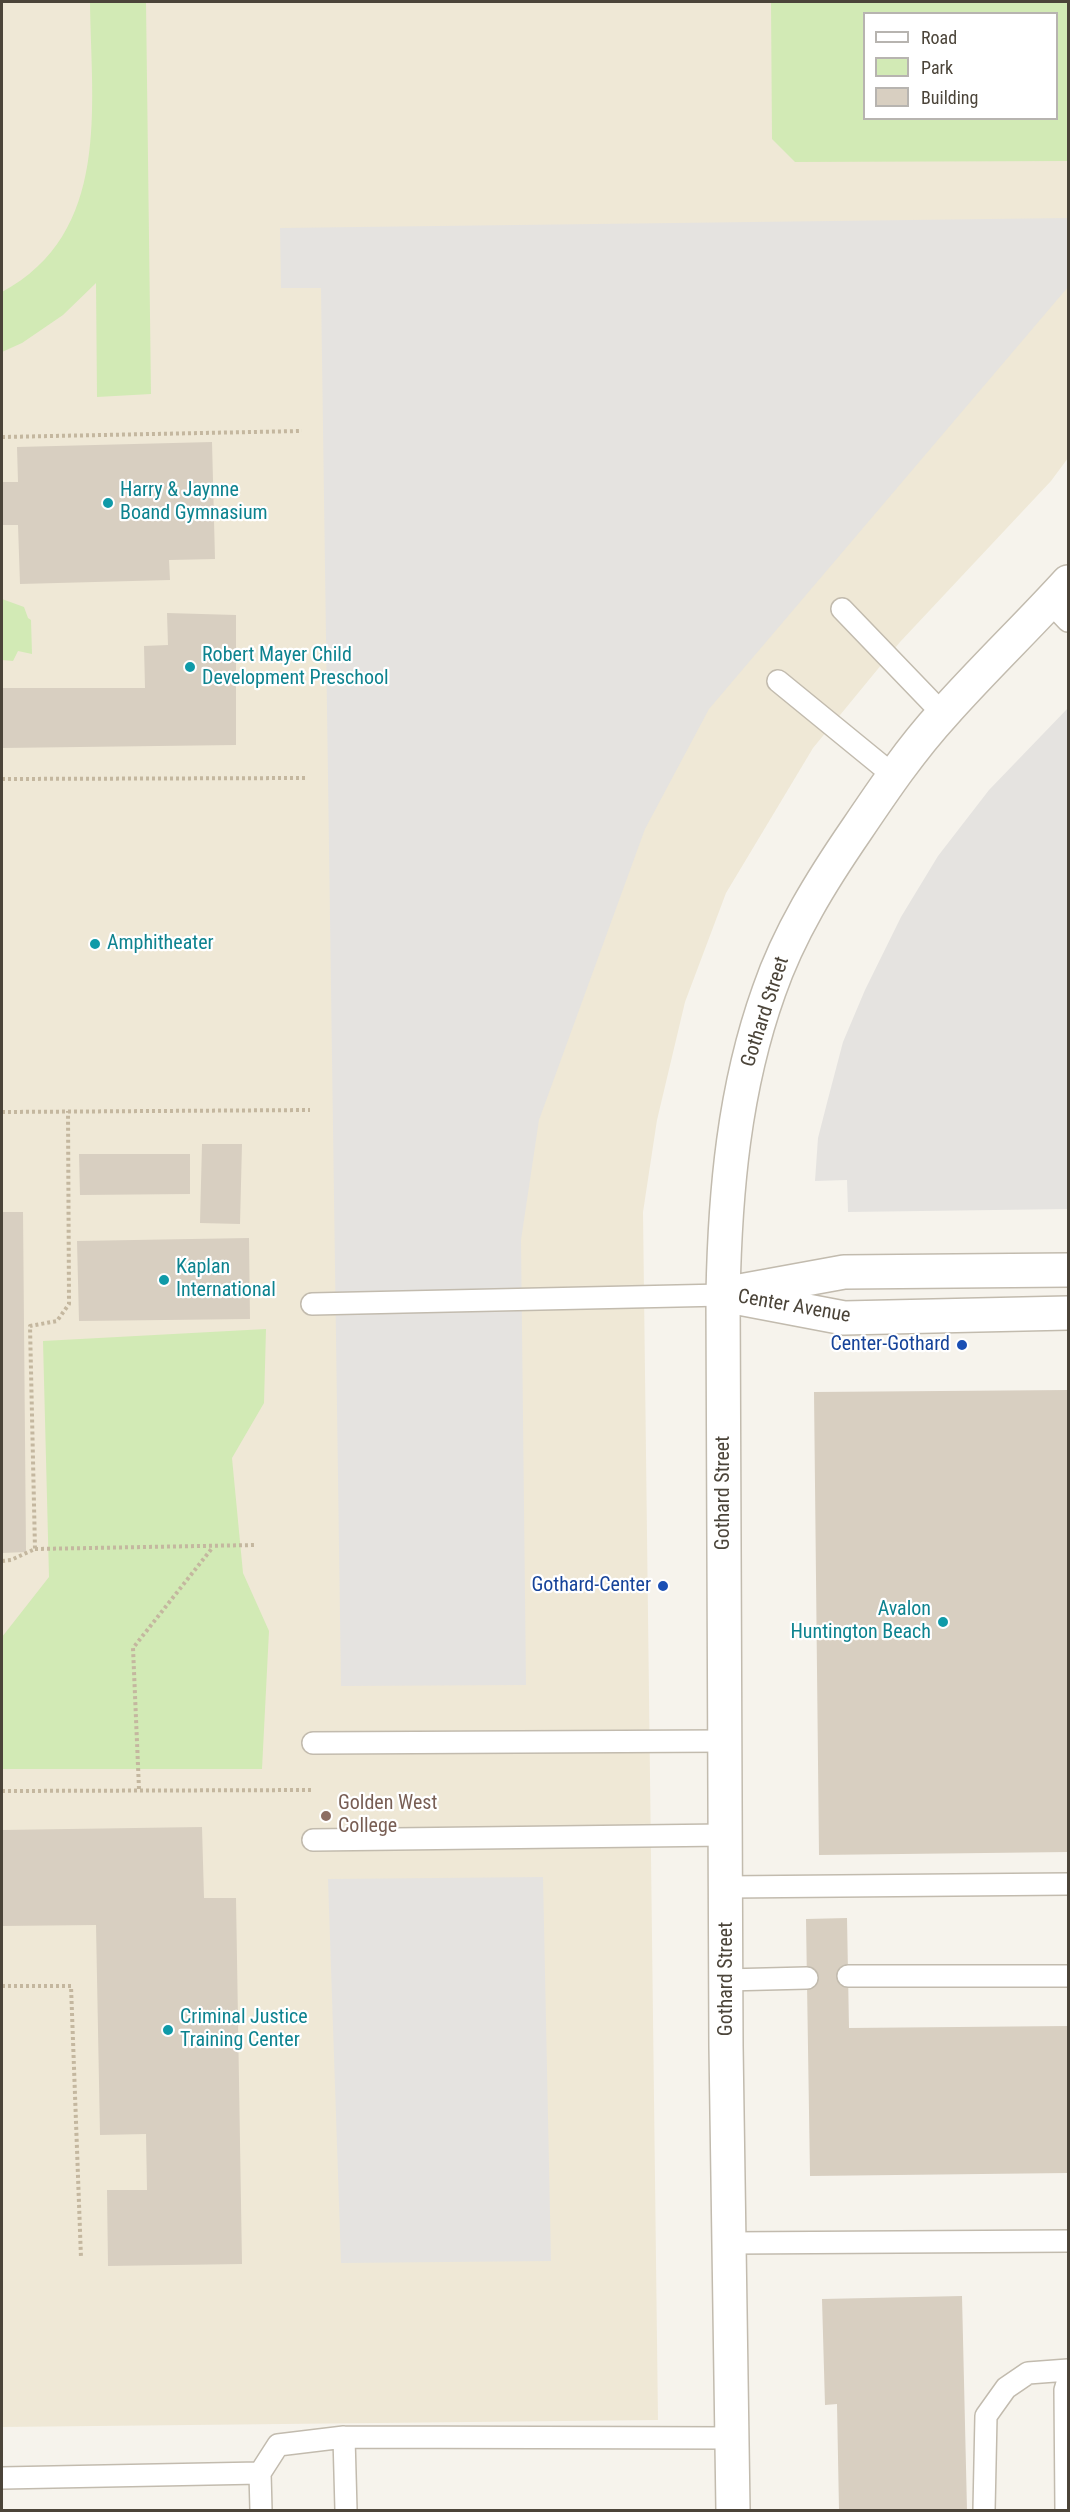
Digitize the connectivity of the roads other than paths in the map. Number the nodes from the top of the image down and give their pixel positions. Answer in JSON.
{"nodes":[{"id":1,"x":1062,"y":601,"type":"edge"},
{"id":2,"x":842,"y":609,"type":"dead end"},
{"id":3,"x":778,"y":681,"type":"dead end"},
{"id":4,"x":943,"y":714,"type":"junction"},
{"id":5,"x":893,"y":775,"type":"junction"},
{"id":6,"x":1068,"y":1270,"type":"edge"},
{"id":7,"x":723,"y":1294,"type":"junction"},
{"id":8,"x":312,"y":1304,"type":"dead end"},
{"id":9,"x":1068,"y":1313,"type":"edge"},
{"id":10,"x":725,"y":1741,"type":"junction"},
{"id":11,"x":313,"y":1743,"type":"dead end"},
{"id":12,"x":725,"y":1835,"type":"junction"},
{"id":13,"x":313,"y":1840,"type":"dead end"},
{"id":14,"x":1068,"y":1884,"type":"edge"},
{"id":15,"x":727,"y":1887,"type":"junction"},
{"id":16,"x":848,"y":1976,"type":"dead end"},
{"id":17,"x":1068,"y":1976,"type":"edge"},
{"id":18,"x":807,"y":1977,"type":"dead end"},
{"id":19,"x":726,"y":1980,"type":"junction"},
{"id":20,"x":1068,"y":2241,"type":"edge"},
{"id":21,"x":730,"y":2243,"type":"junction"},
{"id":22,"x":1068,"y":2370,"type":"edge"},
{"id":23,"x":1068,"y":2380,"type":"edge"},
{"id":24,"x":344,"y":2437,"type":"junction"},
{"id":25,"x":732,"y":2438,"type":"junction"},
{"id":26,"x":260,"y":2473,"type":"junction"},
{"id":27,"x":2,"y":2478,"type":"edge"},
{"id":28,"x":261,"y":2511,"type":"edge"},
{"id":29,"x":346,"y":2511,"type":"edge"},
{"id":30,"x":733,"y":2511,"type":"edge"},
{"id":31,"x":984,"y":2511,"type":"edge"},
{"id":32,"x":1066,"y":2511,"type":"edge"}],
"edges":[{"from":1,"to":4,"type":"street","name":"Gothard Street"},
{"from":2,"to":4,"type":"lane"},
{"from":3,"to":5,"type":"lane"},
{"from":4,"to":5,"type":"street","name":"Gothard Street"},
{"from":5,"to":7,"type":"street","name":"Gothard Street"},
{"from":6,"to":7,"type":"street","name":"Center Avenue"},
{"from":7,"to":8,"type":"lane"},
{"from":7,"to":9,"type":"street","name":"Center Avenue"},
{"from":7,"to":10,"type":"street","name":"Gothard Street"},
{"from":10,"to":11,"type":"lane"},
{"from":10,"to":12,"type":"street","name":"Gothard Street"},
{"from":12,"to":13,"type":"lane"},
{"from":12,"to":15,"type":"street","name":"Gothard Street"},
{"from":14,"to":15,"type":"lane"},
{"from":15,"to":19,"type":"street","name":"Gothard Street"},
{"from":16,"to":17,"type":"lane"},
{"from":18,"to":19,"type":"lane"},
{"from":19,"to":21,"type":"street","name":"Gothard Street"},
{"from":20,"to":21,"type":"lane"},
{"from":21,"to":25,"type":"street","name":"Gothard Street"},
{"from":22,"to":31,"type":"lane"},
{"from":23,"to":32,"type":"lane"},
{"from":24,"to":25,"type":"lane"},
{"from":24,"to":26,"type":"lane"},
{"from":24,"to":29,"type":"lane"},
{"from":25,"to":30,"type":"street","name":"Gothard Street"},
{"from":26,"to":27,"type":"lane"},
{"from":26,"to":28,"type":"lane"}]}
